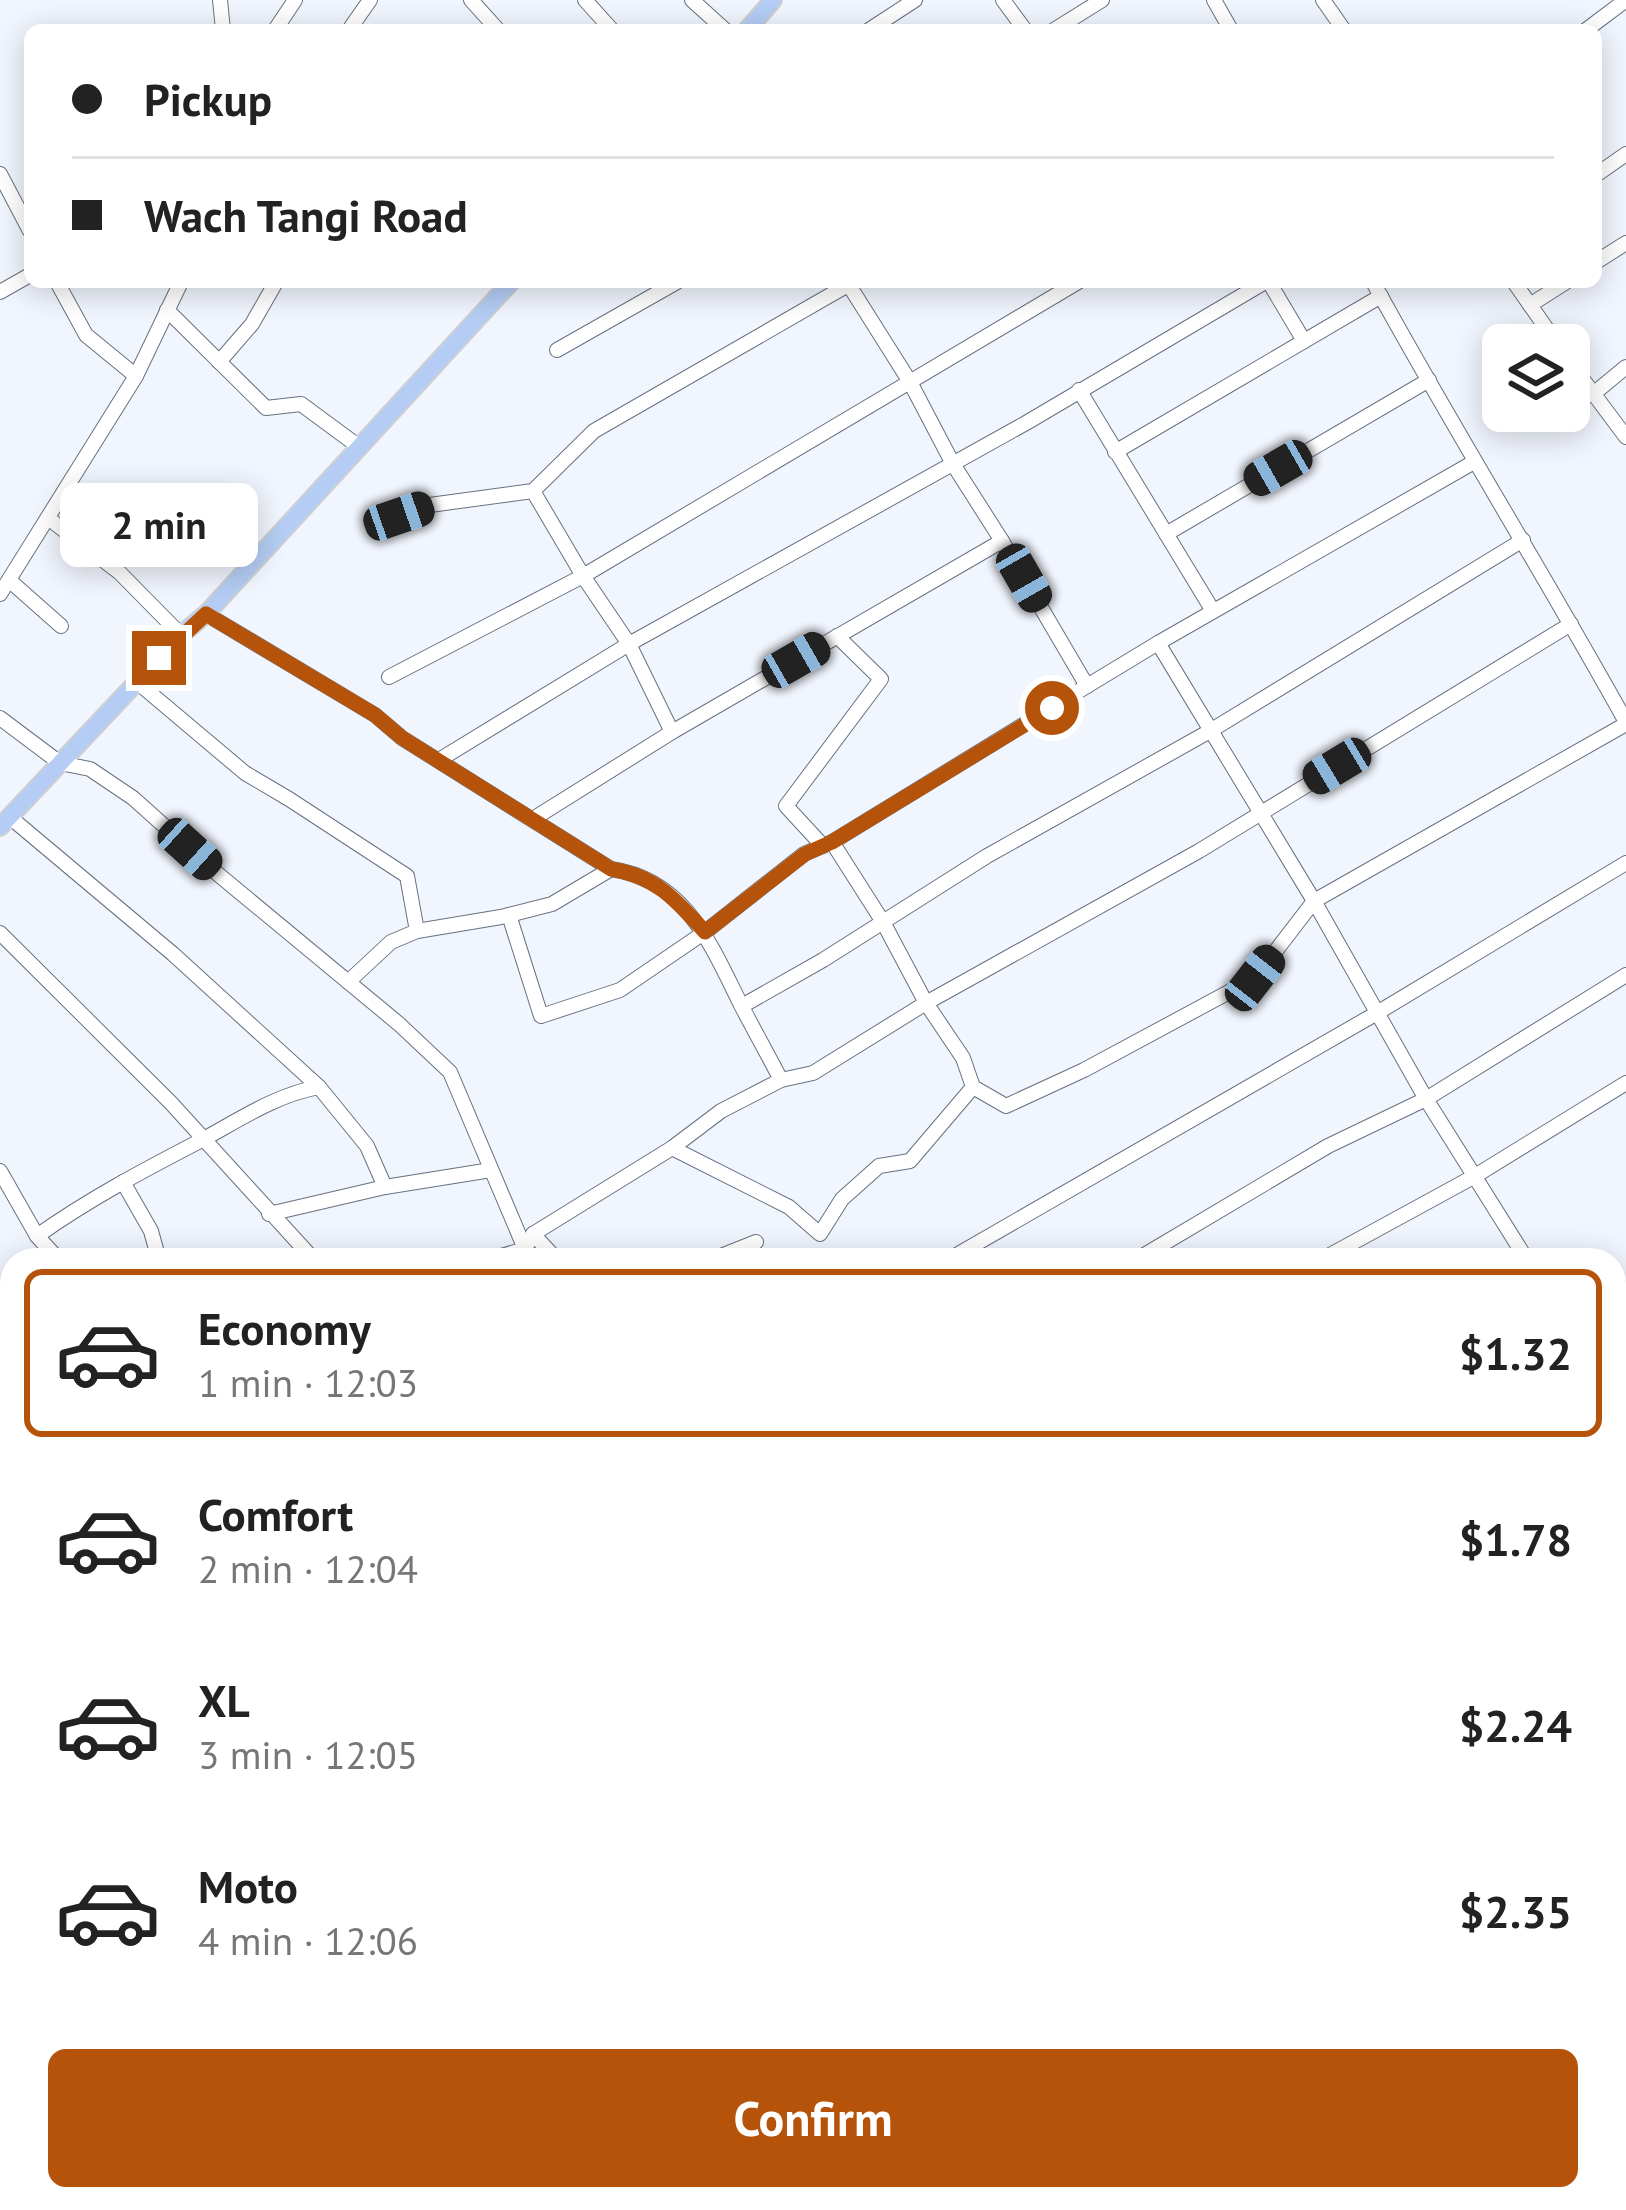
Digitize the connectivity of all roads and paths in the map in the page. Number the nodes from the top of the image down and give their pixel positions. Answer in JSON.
{"nodes":[{"id":1,"x":370,"y":0,"type":"edge"},
{"id":2,"x":471,"y":0,"type":"edge"},
{"id":3,"x":585,"y":0,"type":"edge"},
{"id":4,"x":692,"y":0,"type":"edge"},
{"id":5,"x":773,"y":0,"type":"edge"},
{"id":6,"x":915,"y":0,"type":"edge"},
{"id":7,"x":1102,"y":0,"type":"edge"},
{"id":8,"x":1626,"y":0,"type":"edge"},
{"id":9,"x":354,"y":23,"type":"edge"},
{"id":10,"x":493,"y":24,"type":"edge"},
{"id":11,"x":607,"y":24,"type":"edge"},
{"id":12,"x":718,"y":24,"type":"edge"},
{"id":13,"x":752,"y":24,"type":"edge"},
{"id":14,"x":878,"y":24,"type":"edge"},
{"id":15,"x":1064,"y":24,"type":"edge"},
{"id":16,"x":1594,"y":24,"type":"edge"},
{"id":17,"x":0,"y":174,"type":"edge"},
{"id":18,"x":24,"y":220,"type":"edge"},
{"id":19,"x":60,"y":288,"type":"edge"},
{"id":20,"x":178,"y":288,"type":"edge"},
{"id":21,"x":273,"y":288,"type":"edge"},
{"id":22,"x":503,"y":288,"type":"edge"},
{"id":23,"x":666,"y":288,"type":"edge"},
{"id":24,"x":841,"y":288,"type":"edge"},
{"id":25,"x":853,"y":288,"type":"edge"},
{"id":26,"x":1068,"y":288,"type":"edge"},
{"id":27,"x":1257,"y":288,"type":"edge"},
{"id":28,"x":1271,"y":288,"type":"edge"},
{"id":29,"x":1518,"y":288,"type":"edge"},
{"id":30,"x":1557,"y":288,"type":"edge"},
{"id":31,"x":1377,"y":289,"type":"edge"},
{"id":32,"x":1530,"y":305,"type":"junction"},
{"id":33,"x":167,"y":310,"type":"junction"},
{"id":34,"x":1543,"y":324,"type":"edge"},
{"id":35,"x":1304,"y":341,"type":"junction"},
{"id":36,"x":557,"y":350,"type":"dead end"},
{"id":37,"x":219,"y":362,"type":"junction"},
{"id":38,"x":1626,"y":368,"type":"edge"},
{"id":39,"x":136,"y":376,"type":"junction"},
{"id":40,"x":1429,"y":380,"type":"junction"},
{"id":41,"x":910,"y":382,"type":"junction"},
{"id":42,"x":1079,"y":390,"type":"junction"},
{"id":43,"x":1590,"y":392,"type":"edge"},
{"id":44,"x":1592,"y":395,"type":"junction"},
{"id":45,"x":1626,"y":437,"type":"edge"},
{"id":46,"x":358,"y":446,"type":"junction"},
{"id":47,"x":1115,"y":452,"type":"junction"},
{"id":48,"x":1474,"y":462,"type":"junction"},
{"id":49,"x":953,"y":464,"type":"junction"},
{"id":50,"x":533,"y":491,"type":"junction"},
{"id":51,"x":399,"y":516,"type":"dead end"},
{"id":52,"x":48,"y":518,"type":"junction"},
{"id":53,"x":1166,"y":534,"type":"junction"},
{"id":54,"x":1523,"y":540,"type":"junction"},
{"id":55,"x":1003,"y":541,"type":"junction"},
{"id":56,"x":583,"y":576,"type":"junction"},
{"id":57,"x":5,"y":587,"type":"edge"},
{"id":58,"x":1213,"y":611,"type":"junction"},
{"id":59,"x":206,"y":614,"type":"junction"},
{"id":60,"x":1570,"y":624,"type":"junction"},
{"id":61,"x":61,"y":626,"type":"dead end"},
{"id":62,"x":182,"y":634,"type":"junction"},
{"id":63,"x":837,"y":636,"type":"junction"},
{"id":64,"x":1158,"y":643,"type":"junction"},
{"id":65,"x":628,"y":644,"type":"junction"},
{"id":66,"x":389,"y":676,"type":"dead end"},
{"id":67,"x":137,"y":682,"type":"junction"},
{"id":68,"x":1088,"y":686,"type":"junction"},
{"id":69,"x":0,"y":718,"type":"edge"},
{"id":70,"x":1626,"y":723,"type":"edge"},
{"id":71,"x":672,"y":731,"type":"junction"},
{"id":72,"x":1210,"y":731,"type":"junction"},
{"id":73,"x":439,"y":760,"type":"junction"},
{"id":74,"x":61,"y":764,"type":"junction"},
{"id":75,"x":1259,"y":813,"type":"junction"},
{"id":76,"x":533,"y":819,"type":"junction"},
{"id":77,"x":5,"y":823,"type":"edge"},
{"id":78,"x":827,"y":844,"type":"junction"},
{"id":79,"x":1626,"y":863,"type":"edge"},
{"id":80,"x":611,"y":869,"type":"junction"},
{"id":81,"x":1314,"y":901,"type":"junction"},
{"id":82,"x":509,"y":915,"type":"junction"},
{"id":83,"x":883,"y":922,"type":"junction"},
{"id":84,"x":417,"y":931,"type":"junction"},
{"id":85,"x":705,"y":932,"type":"junction"},
{"id":86,"x":0,"y":933,"type":"edge"},
{"id":87,"x":1626,"y":975,"type":"edge"},
{"id":88,"x":348,"y":982,"type":"junction"},
{"id":89,"x":926,"y":1003,"type":"junction"},
{"id":90,"x":742,"y":1006,"type":"junction"},
{"id":91,"x":1377,"y":1013,"type":"junction"},
{"id":92,"x":781,"y":1080,"type":"junction"},
{"id":93,"x":1626,"y":1083,"type":"edge"},
{"id":94,"x":320,"y":1087,"type":"junction"},
{"id":95,"x":973,"y":1087,"type":"junction"},
{"id":96,"x":1426,"y":1099,"type":"junction"},
{"id":97,"x":203,"y":1139,"type":"junction"},
{"id":98,"x":672,"y":1148,"type":"junction"},
{"id":99,"x":491,"y":1170,"type":"junction"},
{"id":100,"x":0,"y":1171,"type":"edge"},
{"id":101,"x":1474,"y":1176,"type":"junction"},
{"id":102,"x":123,"y":1182,"type":"junction"},
{"id":103,"x":385,"y":1187,"type":"junction"},
{"id":104,"x":269,"y":1214,"type":"junction"},
{"id":105,"x":533,"y":1234,"type":"junction"},
{"id":106,"x":37,"y":1236,"type":"junction"},
{"id":107,"x":756,"y":1242,"type":"dead end"},
{"id":108,"x":48,"y":1248,"type":"edge"},
{"id":109,"x":156,"y":1248,"type":"edge"},
{"id":110,"x":302,"y":1248,"type":"edge"},
{"id":111,"x":526,"y":1248,"type":"edge"},
{"id":112,"x":526,"y":1248,"type":"edge"},
{"id":113,"x":546,"y":1248,"type":"edge"},
{"id":114,"x":741,"y":1248,"type":"edge"},
{"id":115,"x":969,"y":1248,"type":"edge"},
{"id":116,"x":1156,"y":1248,"type":"edge"},
{"id":117,"x":1343,"y":1248,"type":"edge"},
{"id":118,"x":1519,"y":1248,"type":"edge"}],
"edges":[{"from":1,"to":9,"type":"street"},
{"from":2,"to":10,"type":"street"},
{"from":3,"to":11,"type":"street"},
{"from":4,"to":12,"type":"street"},
{"from":5,"to":13,"type":"main road"},
{"from":6,"to":14,"type":"street"},
{"from":7,"to":15,"type":"street"},
{"from":8,"to":16,"type":"street"},
{"from":17,"to":18,"type":"street"},
{"from":19,"to":39,"type":"street"},
{"from":20,"to":33,"type":"street"},
{"from":21,"to":37,"type":"street"},
{"from":22,"to":46,"type":"main road"},
{"from":23,"to":36,"type":"street"},
{"from":24,"to":50,"type":"street"},
{"from":25,"to":41,"type":"street"},
{"from":26,"to":41,"type":"street"},
{"from":27,"to":42,"type":"street"},
{"from":28,"to":35,"type":"street"},
{"from":29,"to":32,"type":"street"},
{"from":30,"to":32,"type":"street"},
{"from":31,"to":35,"type":"street"},
{"from":31,"to":40,"type":"street"},
{"from":32,"to":34,"type":"street"},
{"from":33,"to":37,"type":"street"},
{"from":33,"to":39,"type":"street"},
{"from":35,"to":47,"type":"street"},
{"from":37,"to":46,"type":"street"},
{"from":38,"to":44,"type":"street"},
{"from":39,"to":52,"type":"street"},
{"from":40,"to":48,"type":"street"},
{"from":40,"to":53,"type":"street"},
{"from":41,"to":49,"type":"street"},
{"from":41,"to":56,"type":"street"},
{"from":42,"to":47,"type":"street"},
{"from":42,"to":49,"type":"street"},
{"from":43,"to":44,"type":"street"},
{"from":44,"to":45,"type":"street"},
{"from":46,"to":59,"type":"main road"},
{"from":47,"to":53,"type":"street"},
{"from":48,"to":54,"type":"street"},
{"from":48,"to":58,"type":"street"},
{"from":49,"to":55,"type":"street"},
{"from":49,"to":65,"type":"street"},
{"from":50,"to":51,"type":"street"},
{"from":50,"to":56,"type":"street"},
{"from":52,"to":57,"type":"street"},
{"from":52,"to":62,"type":"street"},
{"from":53,"to":58,"type":"street"},
{"from":54,"to":60,"type":"street"},
{"from":54,"to":72,"type":"street"},
{"from":55,"to":63,"type":"street"},
{"from":55,"to":68,"type":"street"},
{"from":56,"to":65,"type":"street"},
{"from":56,"to":66,"type":"street"},
{"from":57,"to":61,"type":"street"},
{"from":58,"to":64,"type":"street"},
{"from":59,"to":62,"type":"main road"},
{"from":59,"to":73,"type":"street"},
{"from":60,"to":70,"type":"street"},
{"from":60,"to":75,"type":"street"},
{"from":62,"to":67,"type":"main road"},
{"from":63,"to":71,"type":"street"},
{"from":63,"to":78,"type":"street"},
{"from":64,"to":68,"type":"street"},
{"from":64,"to":72,"type":"street"},
{"from":65,"to":71,"type":"street"},
{"from":65,"to":73,"type":"street"},
{"from":67,"to":74,"type":"main road"},
{"from":67,"to":84,"type":"street"},
{"from":68,"to":78,"type":"street"},
{"from":69,"to":74,"type":"street"},
{"from":70,"to":81,"type":"street"},
{"from":71,"to":76,"type":"street"},
{"from":72,"to":75,"type":"street"},
{"from":72,"to":83,"type":"street"},
{"from":73,"to":76,"type":"street"},
{"from":74,"to":77,"type":"main road"},
{"from":74,"to":88,"type":"street"},
{"from":75,"to":81,"type":"street"},
{"from":75,"to":89,"type":"street"},
{"from":76,"to":80,"type":"street"},
{"from":77,"to":94,"type":"street"},
{"from":78,"to":83,"type":"street"},
{"from":78,"to":85,"type":"street"},
{"from":79,"to":91,"type":"street"},
{"from":80,"to":82,"type":"street"},
{"from":80,"to":85,"type":"street"},
{"from":81,"to":91,"type":"street"},
{"from":81,"to":95,"type":"street"},
{"from":82,"to":84,"type":"street"},
{"from":82,"to":85,"type":"street"},
{"from":83,"to":89,"type":"street"},
{"from":83,"to":90,"type":"street"},
{"from":84,"to":88,"type":"street"},
{"from":85,"to":90,"type":"street"},
{"from":86,"to":97,"type":"street"},
{"from":87,"to":96,"type":"street"},
{"from":88,"to":99,"type":"street"},
{"from":89,"to":92,"type":"street"},
{"from":89,"to":95,"type":"street"},
{"from":90,"to":92,"type":"street"},
{"from":91,"to":96,"type":"street"},
{"from":91,"to":115,"type":"street"},
{"from":92,"to":98,"type":"street"},
{"from":93,"to":101,"type":"street"},
{"from":94,"to":97,"type":"street"},
{"from":94,"to":103,"type":"street"},
{"from":95,"to":98,"type":"street"},
{"from":96,"to":101,"type":"street"},
{"from":96,"to":116,"type":"street"},
{"from":97,"to":102,"type":"street"},
{"from":97,"to":104,"type":"street"},
{"from":98,"to":105,"type":"street"},
{"from":99,"to":103,"type":"street"},
{"from":99,"to":111,"type":"street"},
{"from":100,"to":106,"type":"street"},
{"from":101,"to":117,"type":"street"},
{"from":101,"to":118,"type":"street"},
{"from":102,"to":106,"type":"street"},
{"from":102,"to":109,"type":"street"},
{"from":103,"to":104,"type":"street"},
{"from":104,"to":110,"type":"street"},
{"from":105,"to":112,"type":"street"},
{"from":105,"to":113,"type":"street"},
{"from":106,"to":108,"type":"street"},
{"from":107,"to":114,"type":"street"}]}
